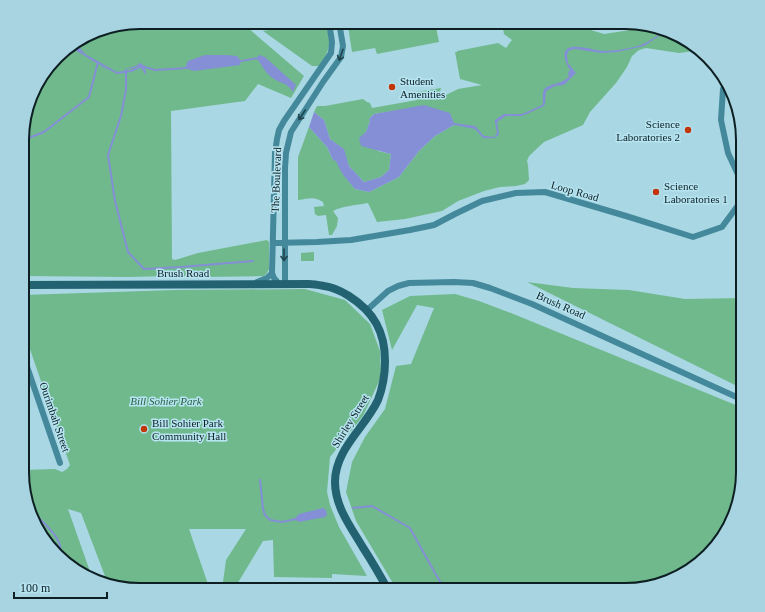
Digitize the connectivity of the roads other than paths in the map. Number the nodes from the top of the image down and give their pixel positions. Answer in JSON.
{"nodes":[{"id":1,"x":330,"y":29,"type":"edge"},
{"id":2,"x":340,"y":29,"type":"edge"},
{"id":3,"x":724,"y":90,"type":"edge"},
{"id":4,"x":736,"y":170,"type":"edge"},
{"id":5,"x":736,"y":208,"type":"edge"},
{"id":6,"x":273,"y":242,"type":"junction"},
{"id":7,"x":284,"y":242,"type":"junction"},
{"id":8,"x":272,"y":273,"type":"junction"},
{"id":9,"x":238,"y":284,"type":"junction"},
{"id":10,"x":282,"y":284,"type":"junction"},
{"id":11,"x":29,"y":285,"type":"edge"},
{"id":12,"x":342,"y":292,"type":"joint"},
{"id":13,"x":367,"y":310,"type":"junction"},
{"id":14,"x":29,"y":375,"type":"edge"},
{"id":15,"x":736,"y":397,"type":"edge"},
{"id":16,"x":60,"y":462,"type":"dead end"},
{"id":17,"x":384,"y":583,"type":"edge"}],
"edges":[{"from":1,"to":6,"type":"street","name":"The Boulevard"},
{"from":2,"to":7,"type":"street","name":"The Boulevard","one_way":true},
{"from":3,"to":4,"type":"street","name":"Loop Road"},
{"from":5,"to":7,"type":"street","name":"Loop Road"},
{"from":6,"to":7,"type":"street","name":"Loop Road"},
{"from":6,"to":8,"type":"street","name":"The Boulevard"},
{"from":7,"to":10,"type":"street","name":"The Boulevard","one_way":true},
{"from":8,"to":9,"type":"street"},
{"from":8,"to":10,"type":"street"},
{"from":9,"to":10,"type":"street","name":"Brush Road"},
{"from":9,"to":11,"type":"street","name":"Brush Road"},
{"from":10,"to":12,"type":"street","name":"Brush Road"},
{"from":12,"to":13,"type":"street","name":"Shirley Street"},
{"from":13,"to":15,"type":"street","name":"Brush Road"},
{"from":13,"to":17,"type":"street","name":"Shirley Street"},
{"from":14,"to":16,"type":"street","name":"Ourimbah Street"}]}
